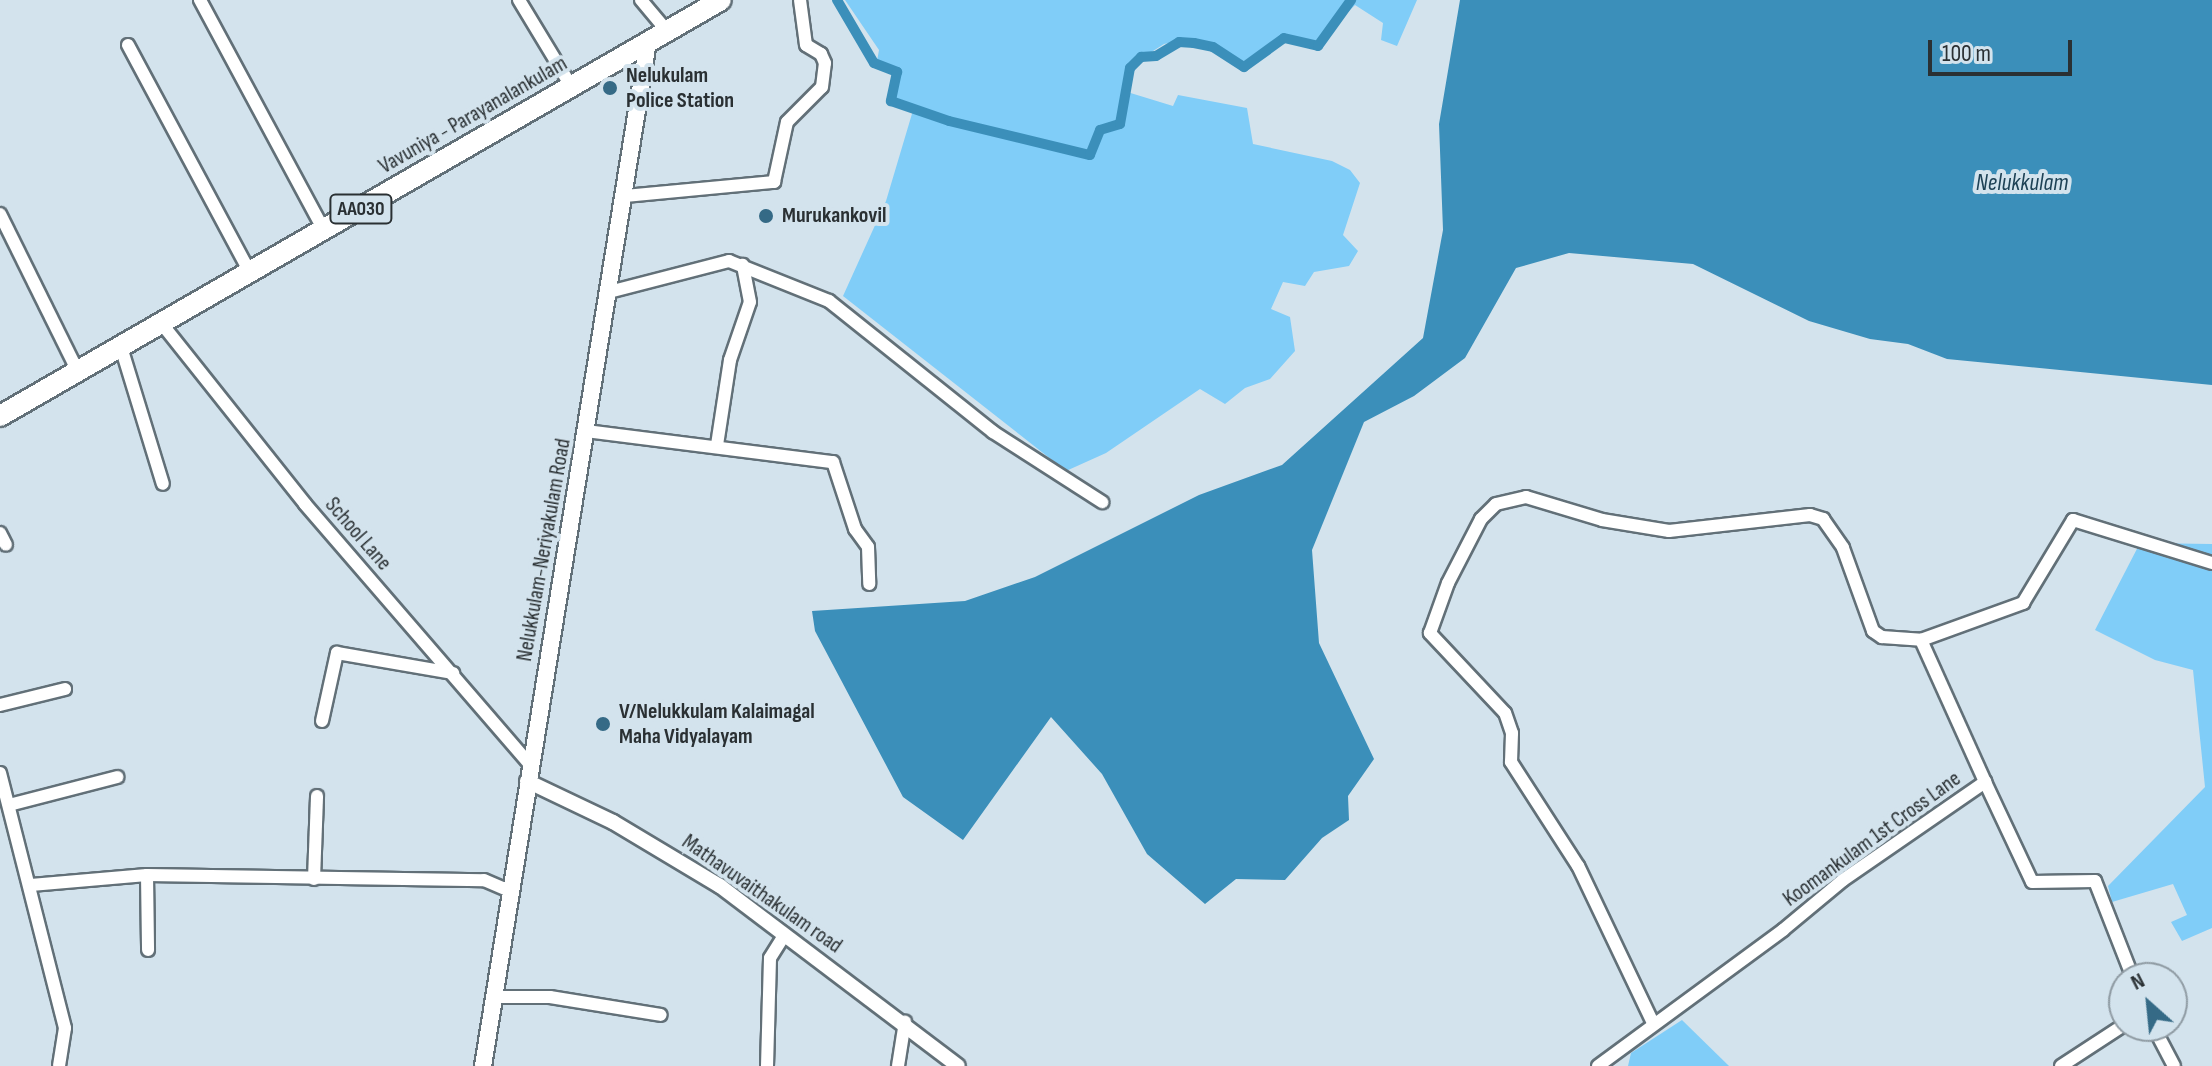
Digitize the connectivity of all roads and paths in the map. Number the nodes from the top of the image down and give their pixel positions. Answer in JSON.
{"nodes":[{"id":1,"x":200,"y":0,"type":"edge"},
{"id":2,"x":519,"y":0,"type":"edge"},
{"id":3,"x":641,"y":0,"type":"edge"},
{"id":4,"x":721,"y":0,"type":"edge"},
{"id":5,"x":800,"y":0,"type":"edge"},
{"id":6,"x":667,"y":31,"type":"junction"},
{"id":7,"x":648,"y":42,"type":"junction"},
{"id":8,"x":128,"y":45,"type":"dead end"},
{"id":9,"x":571,"y":86,"type":"junction"},
{"id":10,"x":625,"y":196,"type":"junction"},
{"id":11,"x":0,"y":214,"type":"edge"},
{"id":12,"x":324,"y":230,"type":"junction"},
{"id":13,"x":743,"y":265,"type":"junction"},
{"id":14,"x":250,"y":273,"type":"junction"},
{"id":15,"x":609,"y":292,"type":"junction"},
{"id":16,"x":162,"y":324,"type":"junction"},
{"id":17,"x":121,"y":347,"type":"junction"},
{"id":18,"x":78,"y":372,"type":"junction"},
{"id":19,"x":0,"y":416,"type":"edge"},
{"id":20,"x":586,"y":431,"type":"junction"},
{"id":21,"x":717,"y":445,"type":"junction"},
{"id":22,"x":163,"y":484,"type":"dead end"},
{"id":23,"x":1102,"y":502,"type":"dead end"},
{"id":24,"x":2212,"y":563,"type":"edge"},
{"id":25,"x":869,"y":584,"type":"dead end"},
{"id":26,"x":1921,"y":640,"type":"junction"},
{"id":27,"x":453,"y":673,"type":"junction"},
{"id":28,"x":65,"y":689,"type":"dead end"},
{"id":29,"x":0,"y":705,"type":"edge"},
{"id":30,"x":322,"y":721,"type":"dead end"},
{"id":31,"x":0,"y":773,"type":"edge"},
{"id":32,"x":529,"y":773,"type":"junction"},
{"id":33,"x":117,"y":777,"type":"dead end"},
{"id":34,"x":1985,"y":782,"type":"junction"},
{"id":35,"x":317,"y":796,"type":"dead end"},
{"id":36,"x":9,"y":805,"type":"junction"},
{"id":37,"x":147,"y":875,"type":"junction"},
{"id":38,"x":314,"y":879,"type":"junction"},
{"id":39,"x":31,"y":885,"type":"junction"},
{"id":40,"x":508,"y":890,"type":"junction"},
{"id":41,"x":784,"y":936,"type":"junction"},
{"id":42,"x":148,"y":950,"type":"dead end"},
{"id":43,"x":2127,"y":962,"type":"edge"},
{"id":44,"x":494,"y":997,"type":"junction"},
{"id":45,"x":661,"y":1015,"type":"dead end"},
{"id":46,"x":905,"y":1022,"type":"junction"},
{"id":47,"x":1653,"y":1023,"type":"junction"},
{"id":48,"x":2108,"y":1035,"type":"edge"},
{"id":49,"x":2161,"y":1042,"type":"edge"},
{"id":50,"x":59,"y":1066,"type":"edge"},
{"id":51,"x":483,"y":1066,"type":"edge"},
{"id":52,"x":767,"y":1066,"type":"edge"},
{"id":53,"x":898,"y":1066,"type":"edge"},
{"id":54,"x":958,"y":1066,"type":"edge"},
{"id":55,"x":1598,"y":1066,"type":"edge"},
{"id":56,"x":2061,"y":1066,"type":"edge"},
{"id":57,"x":2174,"y":1066,"type":"edge"}],
"edges":[{"from":1,"to":12,"type":"street"},
{"from":2,"to":9,"type":"street"},
{"from":3,"to":6,"type":"street"},
{"from":4,"to":6,"type":"highway","name":"Vavuniya - Parayanalankulam","number":"AA030"},
{"from":5,"to":10,"type":"street"},
{"from":6,"to":7,"type":"highway","name":"Vavuniya - Parayanalankulam","number":"AA030"},
{"from":7,"to":9,"type":"highway","name":"Vavuniya - Parayanalankulam","number":"AA030"},
{"from":7,"to":10,"type":"main road","name":"Nelukkulam-Neriyakulam Road"},
{"from":8,"to":14,"type":"street"},
{"from":9,"to":12,"type":"highway","name":"Vavuniya - Parayanalankulam","number":"AA030"},
{"from":10,"to":15,"type":"main road","name":"Nelukkulam-Neriyakulam Road"},
{"from":11,"to":18,"type":"street"},
{"from":12,"to":14,"type":"highway","name":"Vavuniya - Parayanalankulam","number":"AA030"},
{"from":13,"to":15,"type":"street"},
{"from":13,"to":21,"type":"street"},
{"from":13,"to":23,"type":"street"},
{"from":14,"to":16,"type":"highway","name":"Vavuniya - Parayanalankulam","number":"AA030"},
{"from":15,"to":20,"type":"main road","name":"Nelukkulam-Neriyakulam Road"},
{"from":16,"to":17,"type":"highway","name":"Vavuniya - Parayanalankulam","number":"AA030"},
{"from":16,"to":27,"type":"street","name":"School Lane"},
{"from":17,"to":18,"type":"highway","name":"Vavuniya - Parayanalankulam","number":"AA030"},
{"from":17,"to":22,"type":"street"},
{"from":18,"to":19,"type":"highway","name":"Vavuniya - Parayanalankulam","number":"AA030"},
{"from":20,"to":21,"type":"street"},
{"from":20,"to":32,"type":"main road","name":"Nelukkulam-Neriyakulam Road"},
{"from":21,"to":25,"type":"street"},
{"from":24,"to":26,"type":"street"},
{"from":26,"to":34,"type":"street"},
{"from":26,"to":47,"type":"street"},
{"from":27,"to":30,"type":"street"},
{"from":27,"to":32,"type":"street","name":"School Lane"},
{"from":28,"to":29,"type":"street"},
{"from":31,"to":36,"type":"street"},
{"from":32,"to":40,"type":"main road","name":"Nelukkulam-Neriyakulam Road"},
{"from":32,"to":41,"type":"street","name":"Mathavuvaithakulam road"},
{"from":33,"to":36,"type":"street"},
{"from":34,"to":43,"type":"street","name":"Koomankulam 1st Cross Lane"},
{"from":34,"to":47,"type":"street","name":"Koomankulam 1st Cross Lane"},
{"from":35,"to":38,"type":"street"},
{"from":36,"to":39,"type":"street"},
{"from":37,"to":38,"type":"street"},
{"from":37,"to":39,"type":"street"},
{"from":37,"to":42,"type":"street"},
{"from":38,"to":40,"type":"street"},
{"from":39,"to":50,"type":"street"},
{"from":40,"to":44,"type":"main road","name":"Nelukkulam-Neriyakulam Road"},
{"from":41,"to":46,"type":"street","name":"Mathavuvaithakulam road"},
{"from":41,"to":52,"type":"street"},
{"from":44,"to":45,"type":"street"},
{"from":44,"to":51,"type":"main road","name":"Nelukkulam-Neriyakulam Road"},
{"from":46,"to":53,"type":"street"},
{"from":46,"to":54,"type":"street","name":"Mathavuvaithakulam road"},
{"from":47,"to":55,"type":"street","name":"Koomankulam 1st Cross Lane"},
{"from":48,"to":56,"type":"street"},
{"from":49,"to":57,"type":"street"}]}
